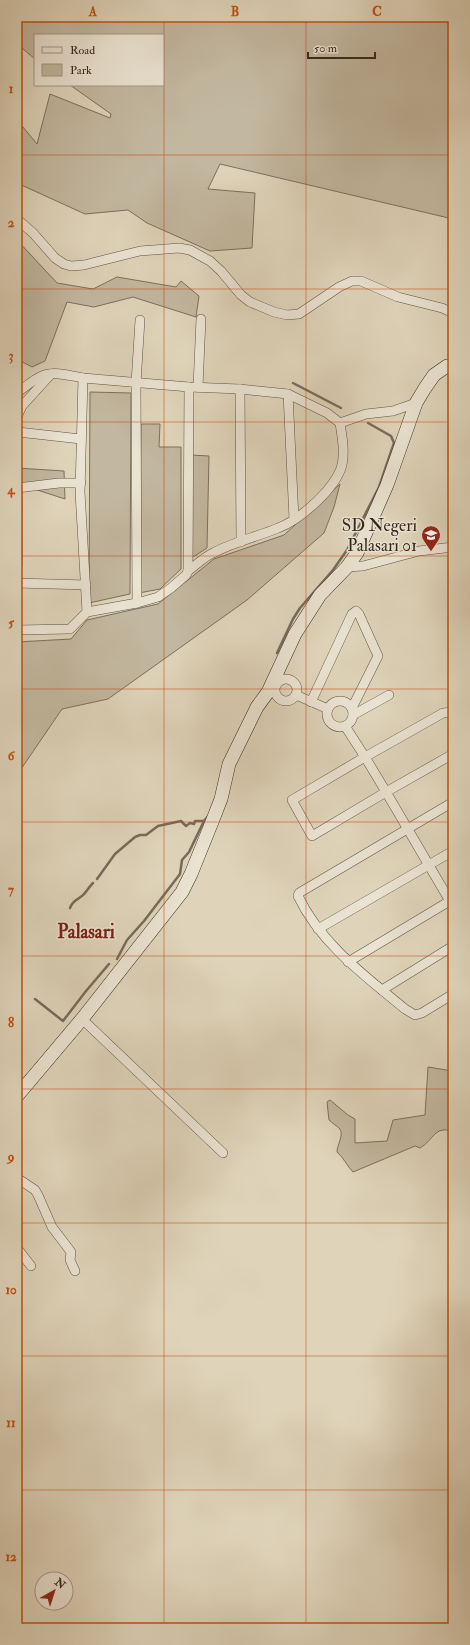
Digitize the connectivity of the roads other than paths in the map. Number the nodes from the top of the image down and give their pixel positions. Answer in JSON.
{"nodes":[{"id":1,"x":17,"y":219,"type":"edge"},
{"id":2,"x":453,"y":313,"type":"edge"},
{"id":3,"x":201,"y":319,"type":"dead end"},
{"id":4,"x":140,"y":320,"type":"dead end"},
{"id":5,"x":453,"y":366,"type":"edge"},
{"id":6,"x":51,"y":374,"type":"junction"},
{"id":7,"x":83,"y":378,"type":"junction"},
{"id":8,"x":136,"y":382,"type":"junction"},
{"id":9,"x":193,"y":387,"type":"junction"},
{"id":10,"x":240,"y":389,"type":"junction"},
{"id":11,"x":17,"y":393,"type":"edge"},
{"id":12,"x":288,"y":394,"type":"junction"},
{"id":13,"x":416,"y":404,"type":"junction"},
{"id":14,"x":17,"y":417,"type":"edge"},
{"id":15,"x":340,"y":423,"type":"junction"},
{"id":16,"x":18,"y":432,"type":"dead end"},
{"id":17,"x":80,"y":439,"type":"junction"},
{"id":18,"x":80,"y":483,"type":"junction"},
{"id":19,"x":17,"y":488,"type":"edge"},
{"id":20,"x":294,"y":519,"type":"junction"},
{"id":21,"x":241,"y":542,"type":"junction"},
{"id":22,"x":453,"y":547,"type":"edge"},
{"id":23,"x":347,"y":567,"type":"junction"},
{"id":24,"x":188,"y":571,"type":"junction"},
{"id":25,"x":17,"y":583,"type":"edge"},
{"id":26,"x":86,"y":585,"type":"junction"},
{"id":27,"x":137,"y":603,"type":"junction"},
{"id":28,"x":87,"y":612,"type":"junction"},
{"id":29,"x":17,"y":630,"type":"edge"},
{"id":30,"x":274,"y":683,"type":"junction"},
{"id":31,"x":296,"y":695,"type":"junction"},
{"id":32,"x":389,"y":695,"type":"dead end"},
{"id":33,"x":311,"y":702,"type":"junction"},
{"id":34,"x":328,"y":710,"type":"junction"},
{"id":35,"x":352,"y":712,"type":"junction"},
{"id":36,"x":453,"y":712,"type":"edge"},
{"id":37,"x":345,"y":726,"type":"junction"},
{"id":38,"x":453,"y":754,"type":"edge"},
{"id":39,"x":365,"y":757,"type":"junction"},
{"id":40,"x":386,"y":792,"type":"junction"},
{"id":41,"x":453,"y":802,"type":"edge"},
{"id":42,"x":408,"y":828,"type":"junction"},
{"id":43,"x":453,"y":851,"type":"edge"},
{"id":44,"x":428,"y":865,"type":"junction"},
{"id":45,"x":452,"y":902,"type":"edge"},
{"id":46,"x":318,"y":929,"type":"junction"},
{"id":47,"x":453,"y":946,"type":"edge"},
{"id":48,"x":348,"y":962,"type":"junction"},
{"id":49,"x":382,"y":990,"type":"junction"},
{"id":50,"x":453,"y":994,"type":"edge"},
{"id":51,"x":82,"y":1019,"type":"junction"},
{"id":52,"x":17,"y":1096,"type":"edge"},
{"id":53,"x":223,"y":1153,"type":"dead end"},
{"id":54,"x":17,"y":1178,"type":"edge"},
{"id":55,"x":17,"y":1248,"type":"edge"},
{"id":56,"x":32,"y":1266,"type":"dead end"},
{"id":57,"x":76,"y":1271,"type":"dead end"}],
"edges":[{"from":1,"to":2,"type":"street"},
{"from":3,"to":9,"type":"street"},
{"from":4,"to":8,"type":"street"},
{"from":5,"to":13,"type":"main road"},
{"from":6,"to":7,"type":"street"},
{"from":6,"to":11,"type":"street"},
{"from":6,"to":14,"type":"street"},
{"from":7,"to":8,"type":"street"},
{"from":7,"to":17,"type":"street"},
{"from":8,"to":9,"type":"street"},
{"from":8,"to":27,"type":"street"},
{"from":9,"to":10,"type":"street"},
{"from":9,"to":24,"type":"street"},
{"from":10,"to":12,"type":"street"},
{"from":10,"to":21,"type":"street"},
{"from":12,"to":15,"type":"street"},
{"from":12,"to":20,"type":"street"},
{"from":13,"to":15,"type":"street"},
{"from":13,"to":23,"type":"main road"},
{"from":15,"to":20,"type":"street"},
{"from":16,"to":17,"type":"street"},
{"from":17,"to":18,"type":"street"},
{"from":18,"to":19,"type":"street"},
{"from":18,"to":26,"type":"street"},
{"from":20,"to":21,"type":"street"},
{"from":21,"to":24,"type":"street"},
{"from":22,"to":23,"type":"street"},
{"from":23,"to":30,"type":"main road"},
{"from":24,"to":27,"type":"street"},
{"from":25,"to":26,"type":"street"},
{"from":26,"to":28,"type":"street"},
{"from":27,"to":28,"type":"street"},
{"from":28,"to":29,"type":"street"},
{"from":30,"to":31,"type":"street"},
{"from":30,"to":31,"type":"street"},
{"from":30,"to":51,"type":"main road"},
{"from":31,"to":33,"type":"street"},
{"from":32,"to":35,"type":"street"},
{"from":33,"to":34,"type":"street"},
{"from":33,"to":35,"type":"street"},
{"from":34,"to":35,"type":"street"},
{"from":34,"to":37,"type":"street"},
{"from":35,"to":37,"type":"street"},
{"from":36,"to":39,"type":"street"},
{"from":37,"to":39,"type":"street"},
{"from":38,"to":40,"type":"street"},
{"from":39,"to":40,"type":"street"},
{"from":39,"to":40,"type":"street"},
{"from":40,"to":42,"type":"street"},
{"from":41,"to":42,"type":"street"},
{"from":42,"to":44,"type":"street"},
{"from":42,"to":46,"type":"street"},
{"from":43,"to":44,"type":"street"},
{"from":44,"to":45,"type":"street"},
{"from":44,"to":46,"type":"street"},
{"from":45,"to":48,"type":"street"},
{"from":46,"to":48,"type":"street"},
{"from":47,"to":49,"type":"street"},
{"from":48,"to":49,"type":"street"},
{"from":49,"to":50,"type":"street"},
{"from":51,"to":52,"type":"main road"},
{"from":51,"to":53,"type":"street"},
{"from":54,"to":57,"type":"street"},
{"from":55,"to":56,"type":"street"}]}
